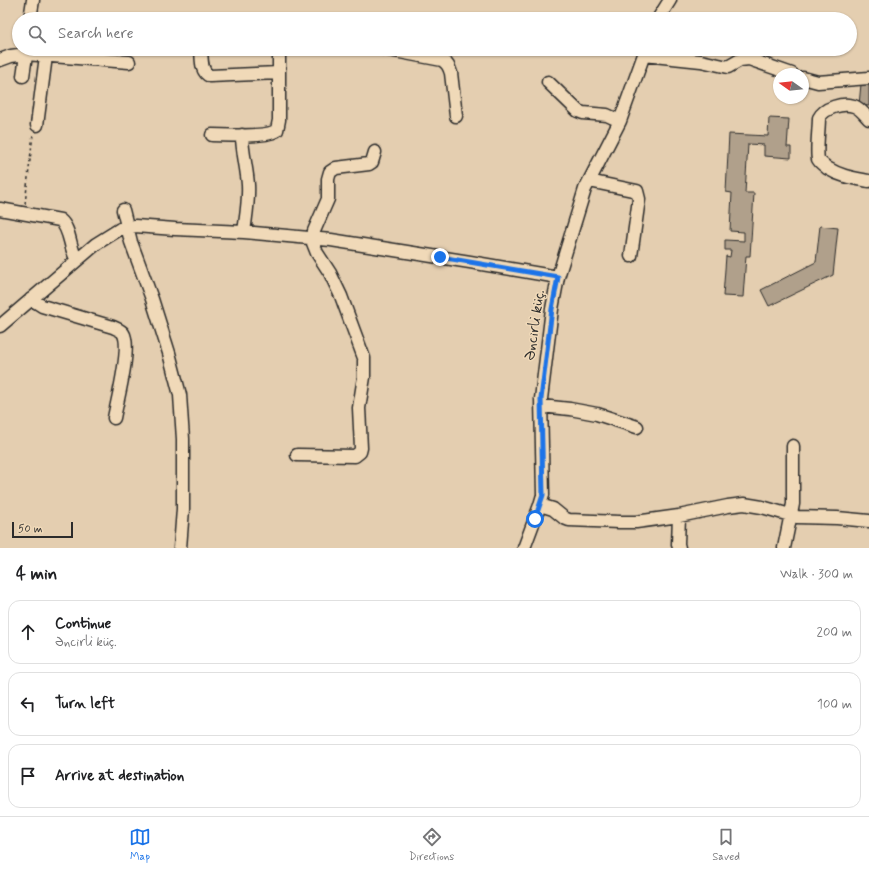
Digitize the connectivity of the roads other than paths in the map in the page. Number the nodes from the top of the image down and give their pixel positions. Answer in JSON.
{"nodes":[{"id":1,"x":33,"y":0,"type":"edge"},
{"id":2,"x":670,"y":0,"type":"edge"},
{"id":3,"x":31,"y":12,"type":"edge"},
{"id":4,"x":662,"y":12,"type":"edge"},
{"id":5,"x":14,"y":56,"type":"edge"},
{"id":6,"x":26,"y":56,"type":"edge"},
{"id":7,"x":46,"y":56,"type":"joint"},
{"id":8,"x":202,"y":56,"type":"edge"},
{"id":9,"x":279,"y":56,"type":"edge"},
{"id":10,"x":421,"y":56,"type":"edge"},
{"id":11,"x":644,"y":56,"type":"edge"},
{"id":12,"x":670,"y":56,"type":"edge"},
{"id":13,"x":0,"y":60,"type":"edge"},
{"id":14,"x":128,"y":62,"type":"dead end"},
{"id":15,"x":775,"y":68,"type":"edge"},
{"id":16,"x":280,"y":73,"type":"junction"},
{"id":17,"x":23,"y":76,"type":"dead end"},
{"id":18,"x":869,"y":78,"type":"edge"},
{"id":19,"x":809,"y":80,"type":"edge"},
{"id":20,"x":548,"y":82,"type":"dead end"},
{"id":21,"x":456,"y":116,"type":"dead end"},
{"id":22,"x":869,"y":119,"type":"edge"},
{"id":23,"x":620,"y":121,"type":"junction"},
{"id":24,"x":37,"y":125,"type":"road end"},
{"id":25,"x":212,"y":135,"type":"dead end"},
{"id":26,"x":242,"y":135,"type":"junction"},
{"id":27,"x":375,"y":152,"type":"dead end"},
{"id":28,"x":589,"y":181,"type":"junction"},
{"id":29,"x":869,"y":181,"type":"edge"},
{"id":30,"x":0,"y":209,"type":"edge"},
{"id":31,"x":123,"y":210,"type":"dead end"},
{"id":32,"x":127,"y":227,"type":"junction"},
{"id":33,"x":244,"y":232,"type":"junction"},
{"id":34,"x":313,"y":238,"type":"junction"},
{"id":35,"x":631,"y":256,"type":"dead end"},
{"id":36,"x":77,"y":260,"type":"junction"},
{"id":37,"x":558,"y":277,"type":"junction"},
{"id":38,"x":31,"y":299,"type":"junction"},
{"id":39,"x":0,"y":326,"type":"edge"},
{"id":40,"x":541,"y":406,"type":"junction"},
{"id":41,"x":114,"y":418,"type":"dead end"},
{"id":42,"x":637,"y":427,"type":"dead end"},
{"id":43,"x":794,"y":446,"type":"dead end"},
{"id":44,"x":297,"y":455,"type":"dead end"},
{"id":45,"x":540,"y":505,"type":"junction"},
{"id":46,"x":679,"y":516,"type":"junction"},
{"id":47,"x":791,"y":516,"type":"junction"},
{"id":48,"x":869,"y":521,"type":"edge"},
{"id":49,"x":180,"y":548,"type":"edge"},
{"id":50,"x":524,"y":548,"type":"edge"},
{"id":51,"x":680,"y":548,"type":"edge"},
{"id":52,"x":784,"y":548,"type":"edge"}],
"edges":[{"from":1,"to":3,"type":"street"},
{"from":2,"to":4,"type":"street"},
{"from":5,"to":13,"type":"street"},
{"from":6,"to":17,"type":"street"},
{"from":7,"to":14,"type":"street"},
{"from":7,"to":24,"type":"street"},
{"from":8,"to":16,"type":"street"},
{"from":9,"to":16,"type":"street"},
{"from":10,"to":21,"type":"street"},
{"from":11,"to":23,"type":"street","name":"Əncirli küç."},
{"from":12,"to":15,"type":"street"},
{"from":16,"to":26,"type":"street"},
{"from":18,"to":19,"type":"street"},
{"from":20,"to":23,"type":"street"},
{"from":22,"to":29,"type":"street"},
{"from":23,"to":28,"type":"street","name":"Əncirli küç."},
{"from":25,"to":26,"type":"street"},
{"from":26,"to":33,"type":"street"},
{"from":27,"to":34,"type":"street"},
{"from":28,"to":35,"type":"street"},
{"from":28,"to":37,"type":"street","name":"Əncirli küç."},
{"from":30,"to":36,"type":"street"},
{"from":31,"to":32,"type":"street"},
{"from":32,"to":33,"type":"street"},
{"from":32,"to":36,"type":"street"},
{"from":32,"to":49,"type":"street"},
{"from":33,"to":34,"type":"street"},
{"from":34,"to":37,"type":"street"},
{"from":34,"to":44,"type":"street"},
{"from":36,"to":38,"type":"street"},
{"from":37,"to":40,"type":"street","name":"Əncirli küç."},
{"from":38,"to":39,"type":"street"},
{"from":38,"to":41,"type":"street"},
{"from":40,"to":42,"type":"street"},
{"from":40,"to":45,"type":"street","name":"Əncirli küç."},
{"from":43,"to":47,"type":"street"},
{"from":45,"to":46,"type":"street"},
{"from":45,"to":50,"type":"street","name":"Əncirli küç."},
{"from":46,"to":47,"type":"street"},
{"from":46,"to":51,"type":"street"},
{"from":47,"to":48,"type":"street"},
{"from":47,"to":52,"type":"street"}]}
